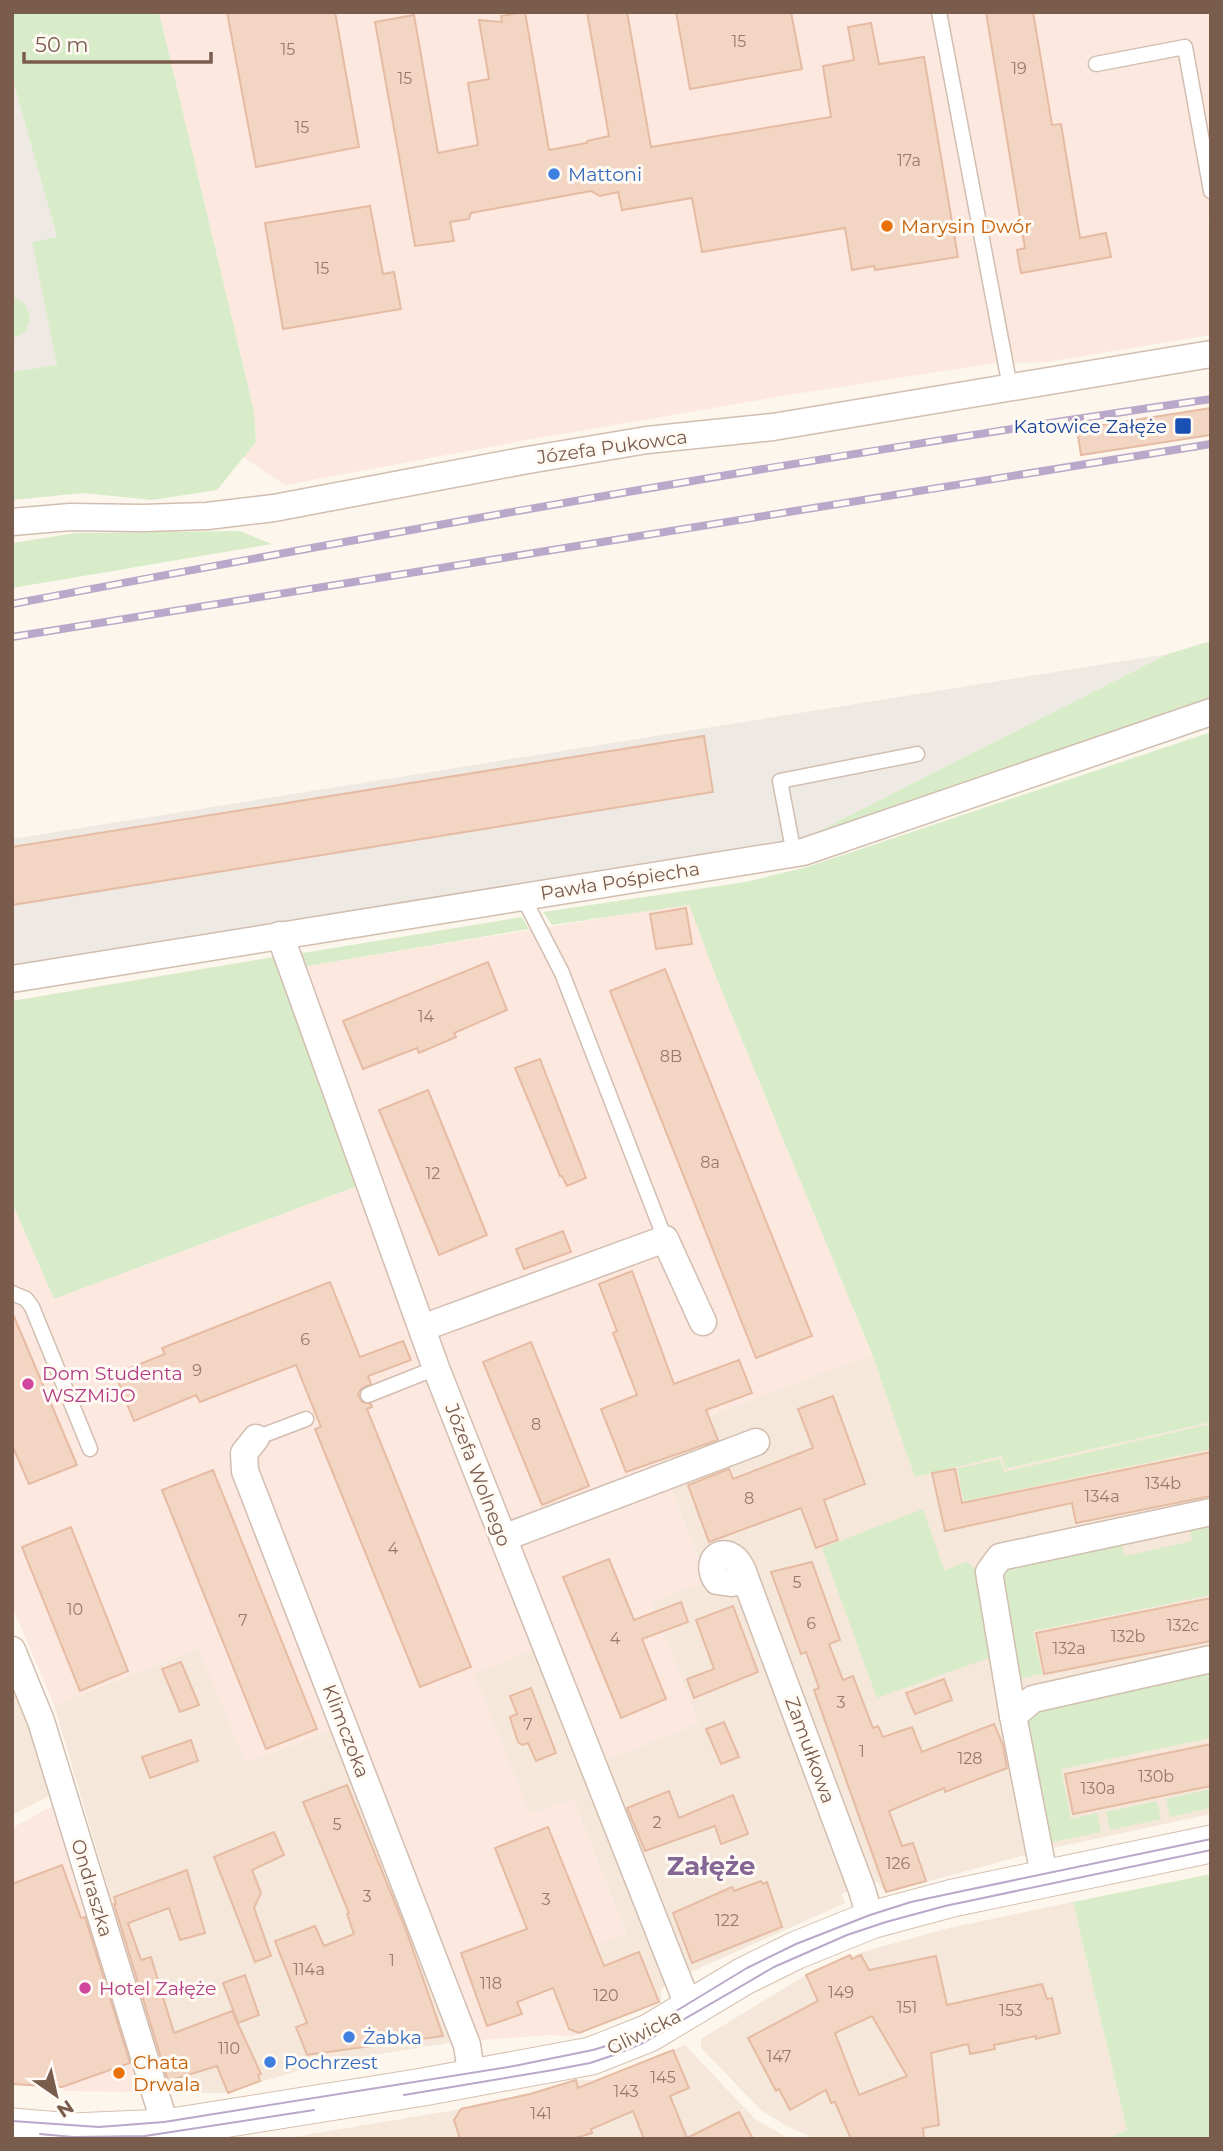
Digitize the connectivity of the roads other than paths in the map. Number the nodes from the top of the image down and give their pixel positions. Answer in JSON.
{"nodes":[{"id":1,"x":939,"y":12,"type":"edge"},
{"id":2,"x":1096,"y":64,"type":"dead end"},
{"id":3,"x":1211,"y":191,"type":"edge"},
{"id":4,"x":1211,"y":354,"type":"edge"},
{"id":5,"x":1010,"y":387,"type":"junction"},
{"id":6,"x":12,"y":523,"type":"edge"},
{"id":7,"x":1211,"y":712,"type":"edge"},
{"id":8,"x":917,"y":754,"type":"dead end"},
{"id":9,"x":794,"y":854,"type":"junction"},
{"id":10,"x":523,"y":897,"type":"junction"},
{"id":11,"x":280,"y":935,"type":"junction"},
{"id":12,"x":12,"y":979,"type":"edge"},
{"id":13,"x":665,"y":1239,"type":"junction"},
{"id":14,"x":12,"y":1293,"type":"edge"},
{"id":15,"x":703,"y":1322,"type":"dead end"},
{"id":16,"x":422,"y":1328,"type":"junction"},
{"id":17,"x":436,"y":1368,"type":"junction"},
{"id":18,"x":368,"y":1395,"type":"dead end"},
{"id":19,"x":306,"y":1419,"type":"dead end"},
{"id":20,"x":256,"y":1438,"type":"joint"},
{"id":21,"x":756,"y":1442,"type":"dead end"},
{"id":22,"x":90,"y":1449,"type":"dead end"},
{"id":23,"x":1211,"y":1512,"type":"edge"},
{"id":24,"x":503,"y":1538,"type":"junction"},
{"id":25,"x":746,"y":1580,"type":"dead end"},
{"id":26,"x":12,"y":1650,"type":"edge"},
{"id":27,"x":1211,"y":1659,"type":"edge"},
{"id":28,"x":1013,"y":1716,"type":"junction"},
{"id":29,"x":1211,"y":1844,"type":"edge"},
{"id":30,"x":1045,"y":1880,"type":"junction"},
{"id":31,"x":871,"y":1920,"type":"junction"},
{"id":32,"x":690,"y":2010,"type":"junction"},
{"id":33,"x":472,"y":2078,"type":"junction"},
{"id":34,"x":12,"y":2127,"type":"edge"},
{"id":35,"x":166,"y":2128,"type":"junction"},
{"id":36,"x":73,"y":2135,"type":"edge"}],
"edges":[{"from":1,"to":5,"type":"lane"},
{"from":2,"to":3,"type":"lane"},
{"from":4,"to":5,"type":"street","name":"Józefa Pukowca"},
{"from":5,"to":6,"type":"street","name":"Józefa Pukowca"},
{"from":7,"to":9,"type":"street","name":"Pawła Pośpiecha"},
{"from":8,"to":9,"type":"lane"},
{"from":9,"to":10,"type":"street","name":"Pawła Pośpiecha"},
{"from":10,"to":11,"type":"street","name":"Pawła Pośpiecha"},
{"from":10,"to":13,"type":"lane"},
{"from":11,"to":12,"type":"street","name":"Pawła Pośpiecha"},
{"from":11,"to":16,"type":"street","name":"Józefa Wolnego"},
{"from":13,"to":15,"type":"street"},
{"from":13,"to":16,"type":"street"},
{"from":14,"to":22,"type":"lane"},
{"from":16,"to":17,"type":"street","name":"Józefa Wolnego"},
{"from":17,"to":18,"type":"lane"},
{"from":17,"to":24,"type":"street","name":"Józefa Wolnego"},
{"from":19,"to":20,"type":"lane","name":"Klimczoka"},
{"from":20,"to":33,"type":"street","name":"Klimczoka"},
{"from":21,"to":24,"type":"street"},
{"from":23,"to":28,"type":"street"},
{"from":24,"to":32,"type":"street","name":"Józefa Wolnego"},
{"from":25,"to":31,"type":"street","name":"Zamułkowa"},
{"from":26,"to":35,"type":"street","name":"Ondraszka"},
{"from":27,"to":28,"type":"street"},
{"from":28,"to":30,"type":"street"},
{"from":29,"to":30,"type":"street","name":"Gliwicka"},
{"from":30,"to":31,"type":"street","name":"Gliwicka"},
{"from":31,"to":32,"type":"street","name":"Gliwicka"},
{"from":32,"to":33,"type":"street","name":"Gliwicka"},
{"from":33,"to":35,"type":"street","name":"Gliwicka"},
{"from":34,"to":36,"type":"street","name":"Gliwicka"},
{"from":35,"to":36,"type":"street","name":"Gliwicka"}]}
